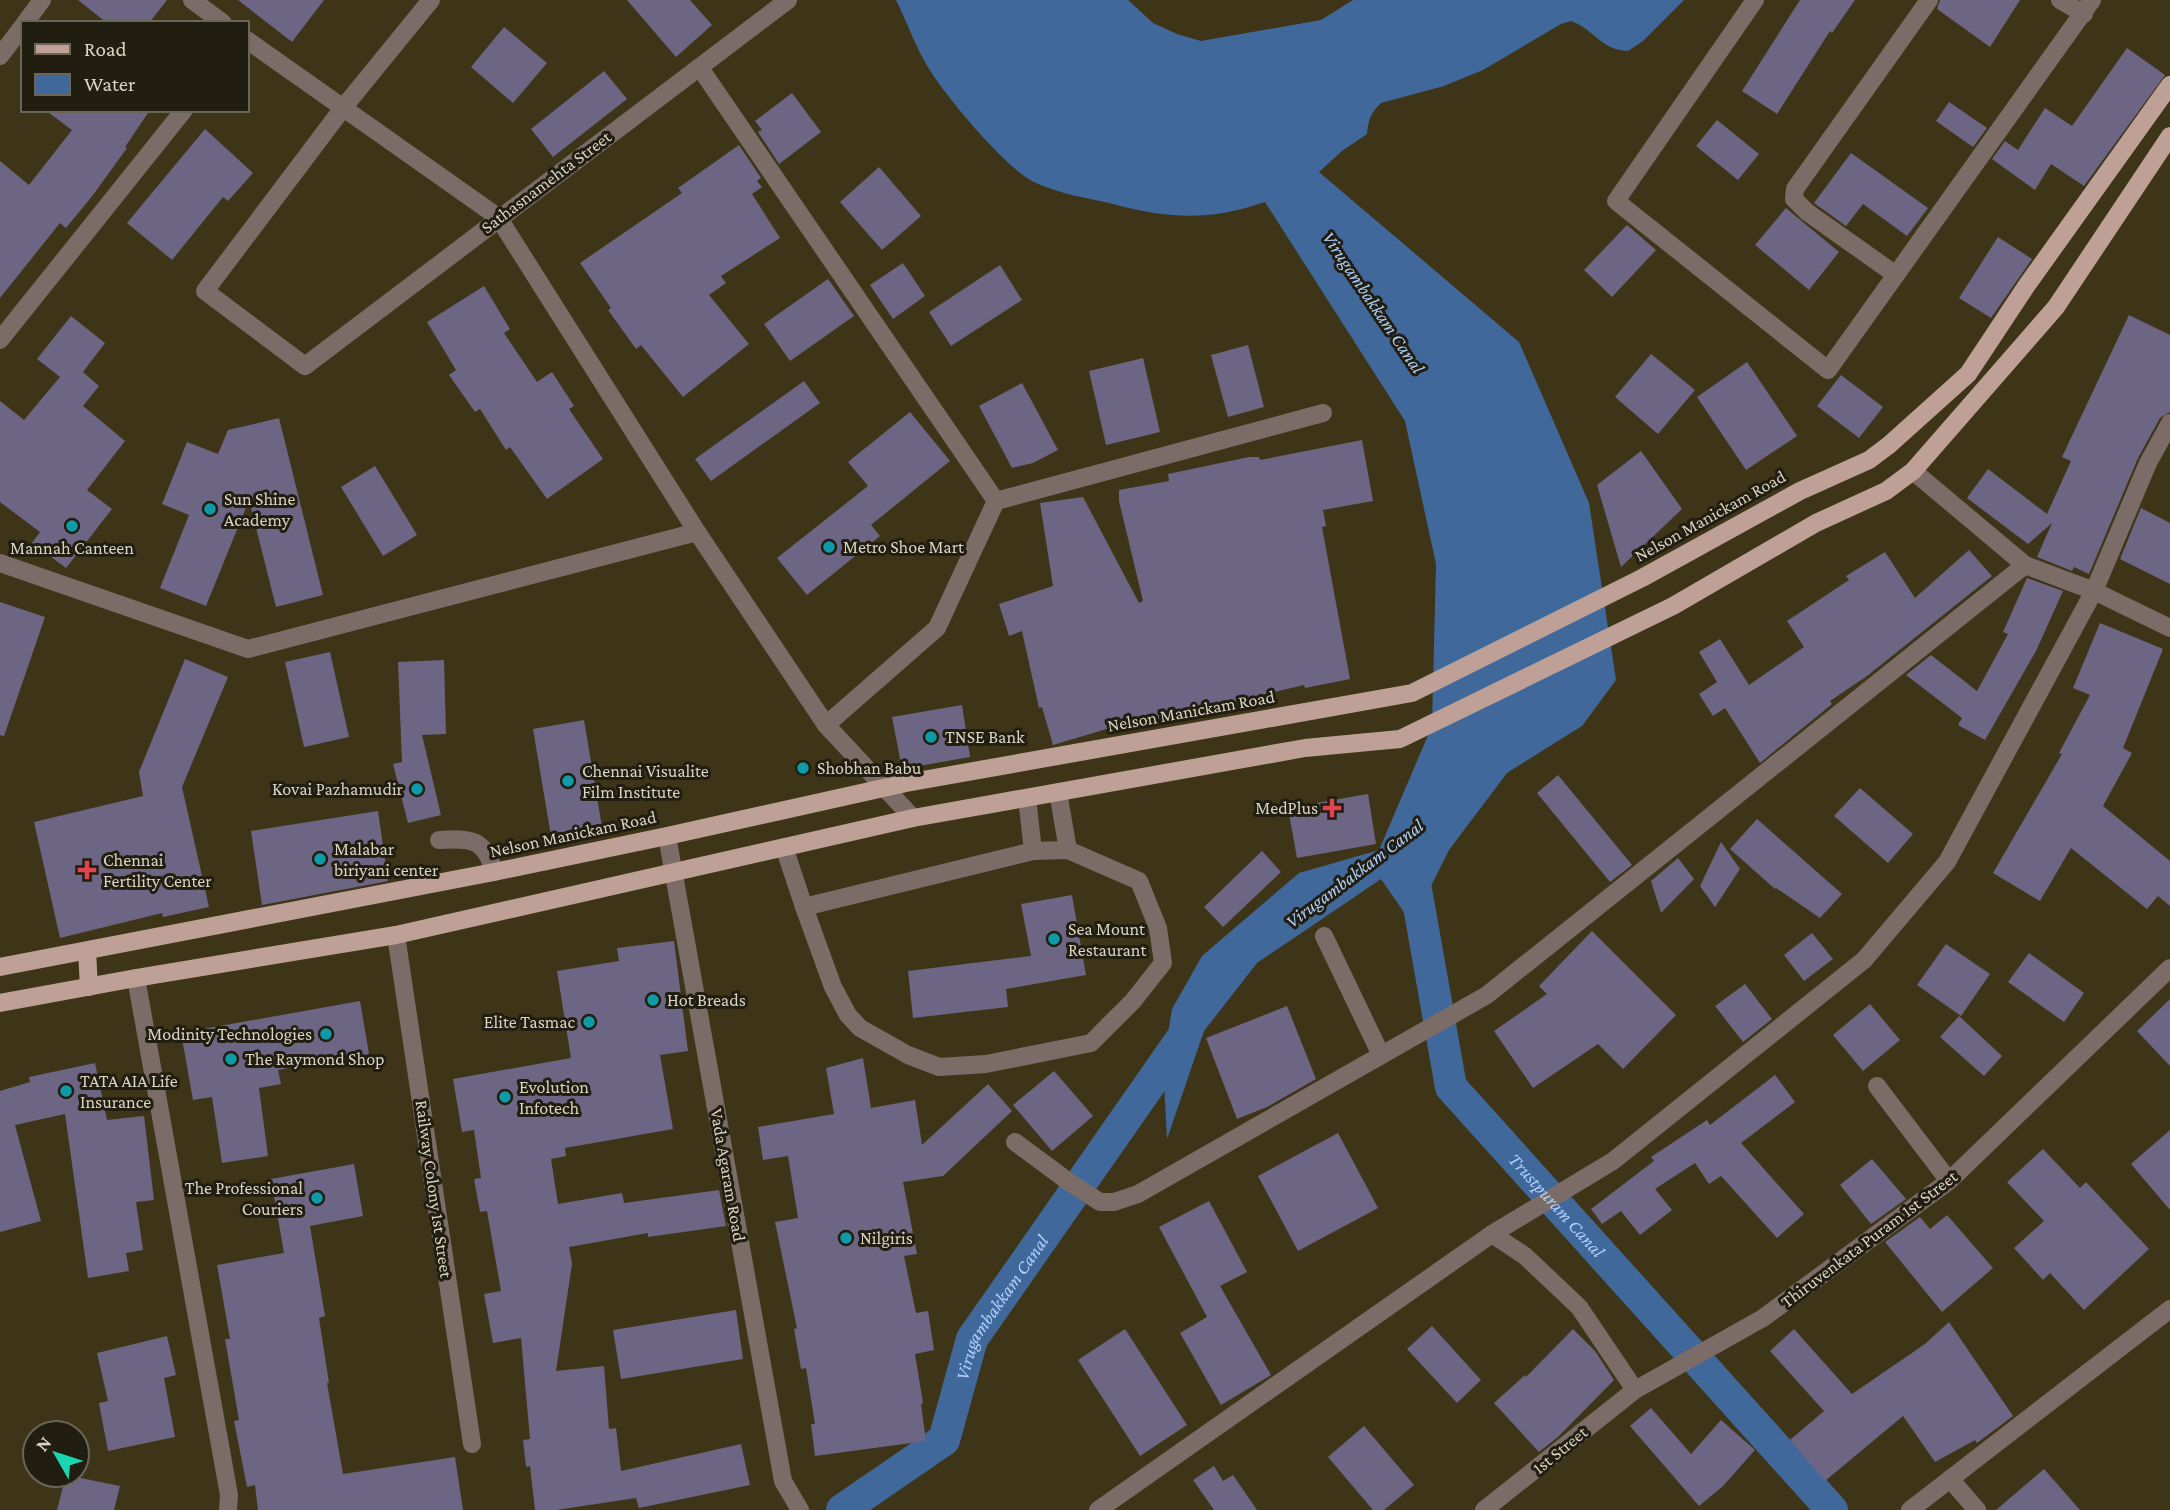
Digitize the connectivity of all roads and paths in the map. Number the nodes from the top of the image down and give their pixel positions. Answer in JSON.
{"nodes":[{"id":1,"x":42,"y":0,"type":"edge"},
{"id":2,"x":192,"y":0,"type":"edge"},
{"id":3,"x":431,"y":0,"type":"edge"},
{"id":4,"x":788,"y":0,"type":"edge"},
{"id":5,"x":1755,"y":0,"type":"edge"},
{"id":6,"x":1929,"y":0,"type":"edge"},
{"id":7,"x":2060,"y":0,"type":"edge"},
{"id":8,"x":2088,"y":7,"type":"edge"},
{"id":9,"x":26,"y":21,"type":"edge"},
{"id":10,"x":220,"y":21,"type":"edge"},
{"id":11,"x":21,"y":28,"type":"edge"},
{"id":12,"x":248,"y":41,"type":"edge"},
{"id":13,"x":0,"y":56,"type":"edge"},
{"id":14,"x":700,"y":68,"type":"junction"},
{"id":15,"x":2170,"y":85,"type":"edge"},
{"id":16,"x":343,"y":108,"type":"junction"},
{"id":17,"x":182,"y":112,"type":"edge"},
{"id":18,"x":2170,"y":136,"type":"edge"},
{"id":19,"x":498,"y":217,"type":"junction"},
{"id":20,"x":1896,"y":275,"type":"junction"},
{"id":21,"x":0,"y":340,"type":"edge"},
{"id":22,"x":1323,"y":413,"type":"dead end"},
{"id":23,"x":2170,"y":423,"type":"edge"},
{"id":24,"x":1913,"y":471,"type":"junction"},
{"id":25,"x":996,"y":501,"type":"junction"},
{"id":26,"x":697,"y":532,"type":"junction"},
{"id":27,"x":0,"y":563,"type":"edge"},
{"id":28,"x":2025,"y":565,"type":"junction"},
{"id":29,"x":2094,"y":591,"type":"junction"},
{"id":30,"x":2170,"y":628,"type":"edge"},
{"id":31,"x":826,"y":724,"type":"junction"},
{"id":32,"x":885,"y":788,"type":"junction"},
{"id":33,"x":1058,"y":792,"type":"junction"},
{"id":34,"x":1027,"y":798,"type":"junction"},
{"id":35,"x":913,"y":818,"type":"junction"},
{"id":36,"x":667,"y":836,"type":"junction"},
{"id":37,"x":439,"y":839,"type":"dead end"},
{"id":38,"x":785,"y":847,"type":"junction"},
{"id":39,"x":1068,"y":850,"type":"junction"},
{"id":40,"x":1033,"y":851,"type":"junction"},
{"id":41,"x":494,"y":872,"type":"junction"},
{"id":42,"x":674,"y":872,"type":"junction"},
{"id":43,"x":804,"y":908,"type":"junction"},
{"id":44,"x":397,"y":935,"type":"junction"},
{"id":45,"x":1324,"y":936,"type":"dead end"},
{"id":46,"x":87,"y":951,"type":"junction"},
{"id":47,"x":0,"y":967,"type":"edge"},
{"id":48,"x":2170,"y":968,"type":"edge"},
{"id":49,"x":136,"y":978,"type":"junction"},
{"id":50,"x":89,"y":987,"type":"junction"},
{"id":51,"x":0,"y":1003,"type":"edge"},
{"id":52,"x":1381,"y":1055,"type":"junction"},
{"id":53,"x":1877,"y":1086,"type":"dead end"},
{"id":54,"x":1015,"y":1142,"type":"dead end"},
{"id":55,"x":1949,"y":1181,"type":"junction"},
{"id":56,"x":1492,"y":1234,"type":"junction"},
{"id":57,"x":2170,"y":1309,"type":"edge"},
{"id":58,"x":1635,"y":1390,"type":"junction"},
{"id":59,"x":472,"y":1444,"type":"dead end"},
{"id":60,"x":1950,"y":1479,"type":"junction"},
{"id":61,"x":228,"y":1510,"type":"edge"},
{"id":62,"x":800,"y":1510,"type":"edge"},
{"id":63,"x":1097,"y":1510,"type":"edge"},
{"id":64,"x":1485,"y":1510,"type":"edge"},
{"id":65,"x":1910,"y":1510,"type":"edge"},
{"id":66,"x":1977,"y":1510,"type":"edge"}],
"edges":[{"from":1,"to":9,"type":"street"},
{"from":2,"to":10,"type":"street"},
{"from":3,"to":16,"type":"street"},
{"from":4,"to":14,"type":"street","name":"Sathasnamehta Street"},
{"from":5,"to":20,"type":"street"},
{"from":6,"to":20,"type":"street"},
{"from":7,"to":8,"type":"street"},
{"from":8,"to":20,"type":"street"},
{"from":11,"to":13,"type":"street"},
{"from":12,"to":16,"type":"street"},
{"from":14,"to":19,"type":"street","name":"Sathasnamehta Street"},
{"from":14,"to":25,"type":"street"},
{"from":15,"to":32,"type":"main road","name":"Nelson Manickam Road"},
{"from":16,"to":19,"type":"street"},
{"from":16,"to":19,"type":"street","name":"Sathasnamehta Street"},
{"from":17,"to":21,"type":"street"},
{"from":18,"to":24,"type":"main road"},
{"from":19,"to":26,"type":"street"},
{"from":22,"to":25,"type":"street"},
{"from":23,"to":29,"type":"street"},
{"from":24,"to":28,"type":"street"},
{"from":24,"to":33,"type":"main road"},
{"from":25,"to":31,"type":"street"},
{"from":26,"to":27,"type":"street"},
{"from":26,"to":31,"type":"street"},
{"from":28,"to":29,"type":"street"},
{"from":28,"to":52,"type":"street"},
{"from":29,"to":30,"type":"street"},
{"from":29,"to":56,"type":"street"},
{"from":31,"to":32,"type":"street"},
{"from":32,"to":35,"type":"street"},
{"from":32,"to":36,"type":"main road","name":"Nelson Manickam Road"},
{"from":33,"to":34,"type":"main road"},
{"from":33,"to":39,"type":"street"},
{"from":34,"to":35,"type":"main road"},
{"from":34,"to":40,"type":"street"},
{"from":35,"to":38,"type":"main road"},
{"from":36,"to":41,"type":"main road","name":"Nelson Manickam Road"},
{"from":36,"to":42,"type":"street","name":"Vada Agaram Road"},
{"from":37,"to":41,"type":"street"},
{"from":38,"to":42,"type":"main road"},
{"from":38,"to":43,"type":"street"},
{"from":39,"to":40,"type":"street"},
{"from":39,"to":43,"type":"street"},
{"from":40,"to":43,"type":"street"},
{"from":41,"to":46,"type":"main road","name":"Nelson Manickam Road"},
{"from":42,"to":44,"type":"main road"},
{"from":42,"to":62,"type":"street","name":"Vada Agaram Road"},
{"from":44,"to":49,"type":"main road"},
{"from":44,"to":59,"type":"street","name":"Railway Colony 1st Street"},
{"from":45,"to":52,"type":"street"},
{"from":46,"to":47,"type":"main road","name":"Nelson Manickam Road"},
{"from":46,"to":50,"type":"main road"},
{"from":48,"to":55,"type":"street","name":"Thiruvenkata Puram 1st Street"},
{"from":49,"to":50,"type":"main road"},
{"from":49,"to":61,"type":"street"},
{"from":50,"to":51,"type":"main road"},
{"from":52,"to":54,"type":"street"},
{"from":53,"to":55,"type":"street"},
{"from":55,"to":58,"type":"street","name":"Thiruvenkata Puram 1st Street"},
{"from":56,"to":58,"type":"street"},
{"from":56,"to":63,"type":"street"},
{"from":57,"to":60,"type":"street"},
{"from":58,"to":64,"type":"street","name":"1st Street"},
{"from":60,"to":65,"type":"street"},
{"from":60,"to":66,"type":"street"}]}
